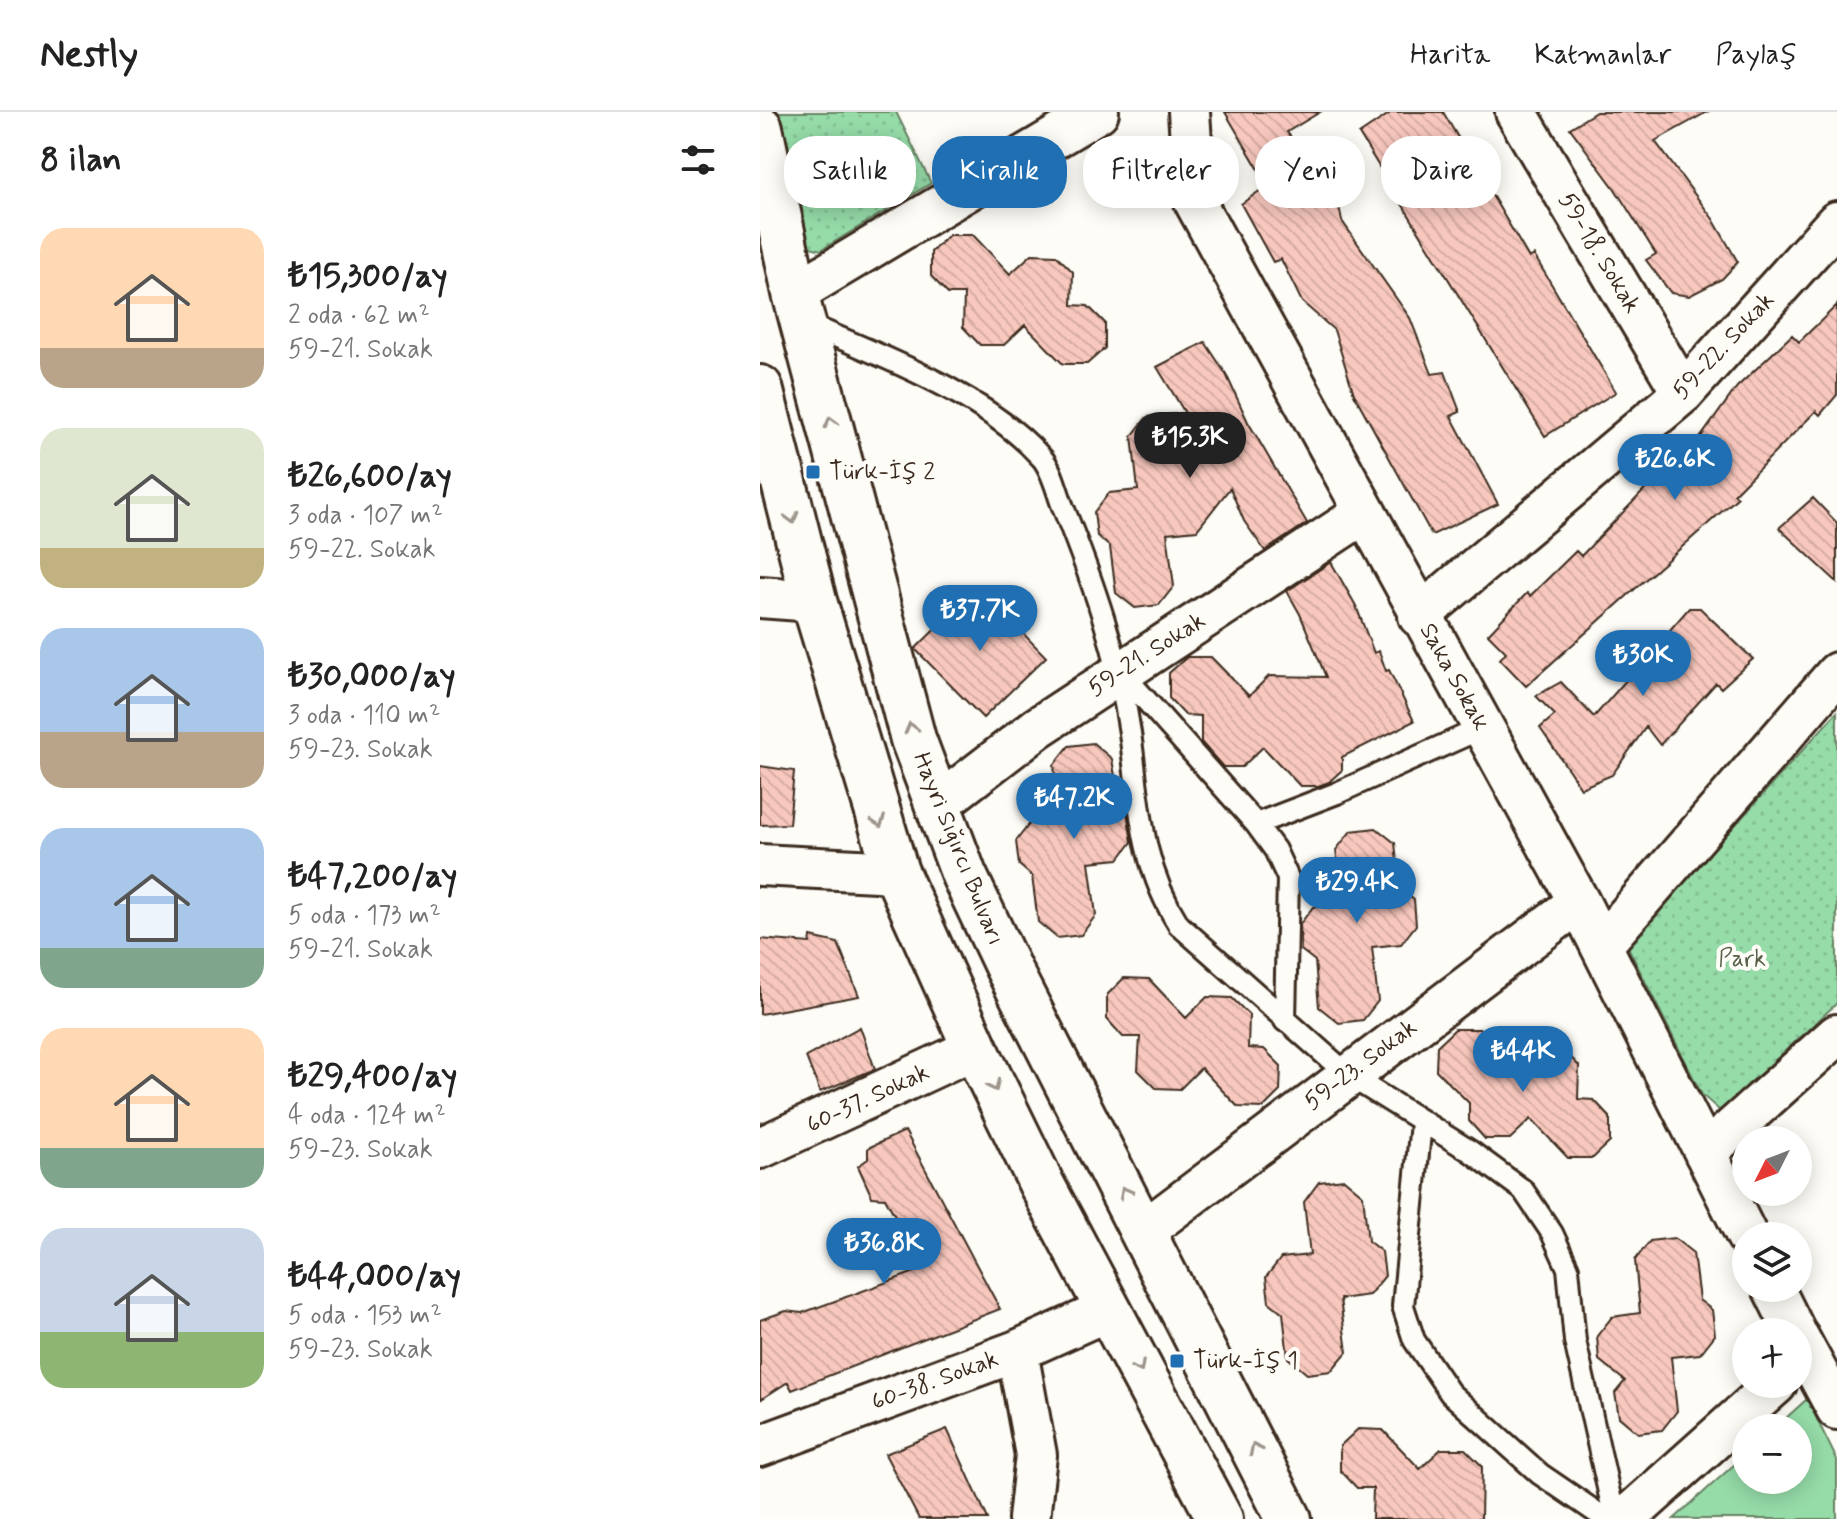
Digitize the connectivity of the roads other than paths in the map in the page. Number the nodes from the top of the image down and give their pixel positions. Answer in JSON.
{"nodes":[{"id":1,"x":1098,"y":112,"type":"edge"},
{"id":2,"x":1189,"y":112,"type":"edge"},
{"id":3,"x":1516,"y":112,"type":"edge"},
{"id":4,"x":760,"y":128,"type":"edge"},
{"id":5,"x":1837,"y":222,"type":"edge"},
{"id":6,"x":800,"y":307,"type":"junction"},
{"id":7,"x":760,"y":388,"type":"edge"},
{"id":8,"x":1683,"y":393,"type":"junction"},
{"id":9,"x":1364,"y":513,"type":"junction"},
{"id":10,"x":760,"y":597,"type":"edge"},
{"id":11,"x":814,"y":601,"type":"junction"},
{"id":12,"x":1419,"y":616,"type":"junction"},
{"id":13,"x":1121,"y":672,"type":"junction"},
{"id":14,"x":1837,"y":673,"type":"edge"},
{"id":15,"x":1482,"y":728,"type":"junction"},
{"id":16,"x":936,"y":806,"type":"junction"},
{"id":17,"x":1256,"y":824,"type":"junction"},
{"id":18,"x":760,"y":865,"type":"edge"},
{"id":19,"x":896,"y":872,"type":"junction"},
{"id":20,"x":1579,"y":902,"type":"junction"},
{"id":21,"x":1601,"y":946,"type":"junction"},
{"id":22,"x":1285,"y":1021,"type":"junction"},
{"id":23,"x":1837,"y":1035,"type":"edge"},
{"id":24,"x":975,"y":1048,"type":"junction"},
{"id":25,"x":1348,"y":1075,"type":"junction"},
{"id":26,"x":1421,"y":1123,"type":"junction"},
{"id":27,"x":760,"y":1148,"type":"edge"},
{"id":28,"x":1705,"y":1153,"type":"junction"},
{"id":29,"x":1740,"y":1222,"type":"edge"},
{"id":30,"x":1145,"y":1230,"type":"junction"},
{"id":31,"x":1108,"y":1310,"type":"junction"},
{"id":32,"x":1017,"y":1351,"type":"junction"},
{"id":33,"x":1812,"y":1368,"type":"edge"},
{"id":34,"x":1760,"y":1398,"type":"edge"},
{"id":35,"x":1837,"y":1409,"type":"edge"},
{"id":36,"x":760,"y":1446,"type":"edge"},
{"id":37,"x":1029,"y":1519,"type":"edge"},
{"id":38,"x":1220,"y":1519,"type":"edge"},
{"id":39,"x":1289,"y":1519,"type":"edge"},
{"id":40,"x":1606,"y":1519,"type":"edge"},
{"id":41,"x":1615,"y":1519,"type":"edge"},
{"id":42,"x":1625,"y":1519,"type":"edge"}],
"edges":[{"from":1,"to":6,"type":"street"},
{"from":2,"to":9,"type":"street","name":"Saka Sokak"},
{"from":3,"to":8,"type":"street","name":"59-18. Sokak"},
{"from":4,"to":6,"type":"street","name":"Hayri Sığırcı Bulvarı"},
{"from":5,"to":8,"type":"street","name":"59-22. Sokak"},
{"from":6,"to":13,"type":"lane"},
{"from":16,"to":6,"type":"street","name":"Hayri Sığırcı Bulvarı","one_way":true},
{"from":7,"to":11,"type":"street","one_way":true},
{"from":8,"to":12,"type":"street","name":"59-22. Sokak"},
{"from":9,"to":12,"type":"street","name":"Saka Sokak"},
{"from":9,"to":13,"type":"street","name":"59-21. Sokak"},
{"from":10,"to":11,"type":"street"},
{"from":11,"to":19,"type":"street","one_way":true},
{"from":12,"to":15,"type":"street","name":"Saka Sokak"},
{"from":13,"to":16,"type":"street","name":"59-21. Sokak"},
{"from":13,"to":17,"type":"lane"},
{"from":13,"to":22,"type":"lane"},
{"from":14,"to":21,"type":"street"},
{"from":15,"to":17,"type":"lane"},
{"from":15,"to":20,"type":"street","name":"Saka Sokak"},
{"from":30,"to":16,"type":"street","name":"Hayri Sığırcı Bulvarı","one_way":true},
{"from":17,"to":22,"type":"lane"},
{"from":18,"to":19,"type":"street"},
{"from":19,"to":24,"type":"street"},
{"from":20,"to":21,"type":"street","name":"Saka Sokak"},
{"from":20,"to":25,"type":"street","name":"59-23. Sokak"},
{"from":21,"to":28,"type":"street","name":"Saka Sokak"},
{"from":22,"to":25,"type":"lane"},
{"from":23,"to":28,"type":"street"},
{"from":24,"to":27,"type":"street","name":"60-37. Sokak"},
{"from":24,"to":31,"type":"street","one_way":true},
{"from":25,"to":26,"type":"lane"},
{"from":25,"to":30,"type":"street","name":"59-23. Sokak"},
{"from":26,"to":40,"type":"lane"},
{"from":26,"to":41,"type":"lane"},
{"from":28,"to":29,"type":"street","name":"Saka Sokak"},
{"from":39,"to":30,"type":"street","name":"Hayri Sığırcı Bulvarı","one_way":true},
{"from":31,"to":32,"type":"street","name":"60-38. Sokak"},
{"from":31,"to":38,"type":"street","one_way":true},
{"from":32,"to":36,"type":"street","name":"60-38. Sokak"},
{"from":32,"to":37,"type":"street"},
{"from":33,"to":35,"type":"street"},
{"from":34,"to":42,"type":"street"}]}
